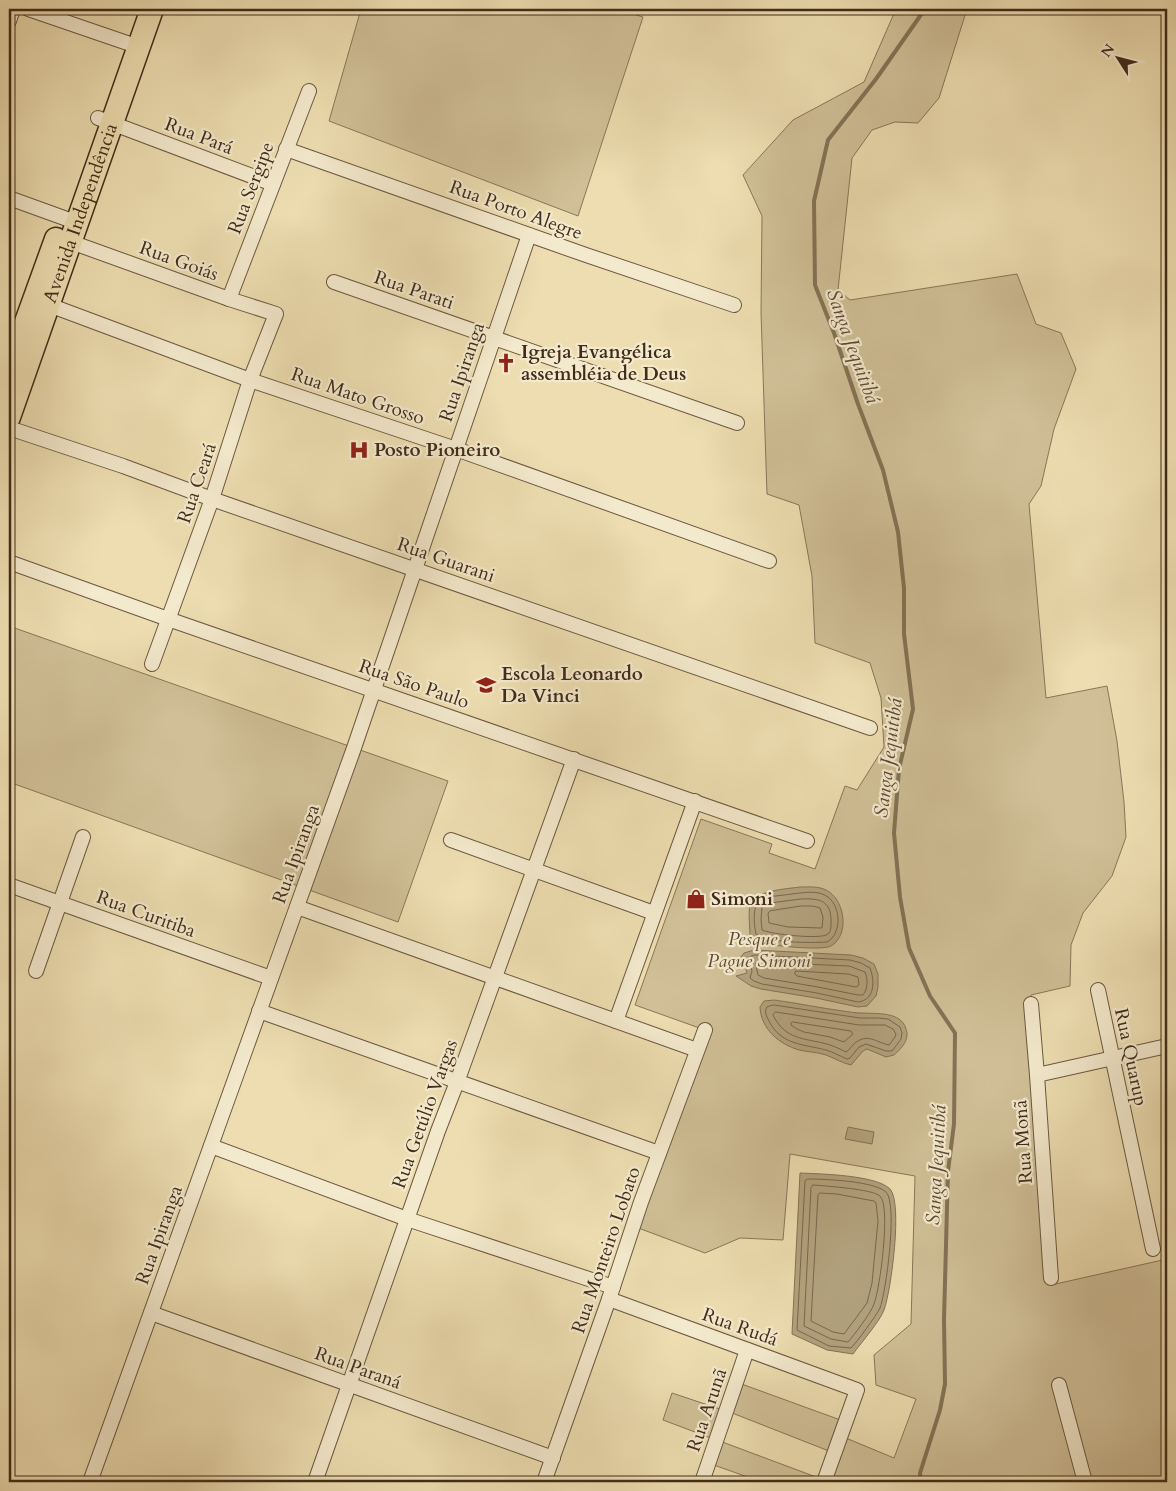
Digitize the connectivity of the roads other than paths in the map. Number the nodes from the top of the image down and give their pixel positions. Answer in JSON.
{"nodes":[{"id":1,"x":13,"y":9,"type":"edge"},
{"id":2,"x":28,"y":9,"type":"edge"},
{"id":3,"x":145,"y":10,"type":"edge"},
{"id":4,"x":9,"y":21,"type":"edge"},
{"id":5,"x":132,"y":45,"type":"junction"},
{"id":6,"x":309,"y":91,"type":"dead end"},
{"id":7,"x":105,"y":120,"type":"junction"},
{"id":8,"x":286,"y":149,"type":"junction"},
{"id":9,"x":273,"y":184,"type":"junction"},
{"id":10,"x":9,"y":198,"type":"edge"},
{"id":11,"x":71,"y":227,"type":"junction"},
{"id":12,"x":529,"y":235,"type":"junction"},
{"id":13,"x":334,"y":282,"type":"dead end"},
{"id":14,"x":229,"y":299,"type":"junction"},
{"id":15,"x":41,"y":302,"type":"junction"},
{"id":16,"x":734,"y":305,"type":"dead end"},
{"id":17,"x":276,"y":314,"type":"joint"},
{"id":18,"x":494,"y":337,"type":"junction"},
{"id":19,"x":9,"y":369,"type":"edge"},
{"id":20,"x":250,"y":380,"type":"junction"},
{"id":21,"x":9,"y":417,"type":"edge"},
{"id":22,"x":737,"y":423,"type":"dead end"},
{"id":23,"x":9,"y":428,"type":"edge"},
{"id":24,"x":456,"y":449,"type":"junction"},
{"id":25,"x":212,"y":498,"type":"junction"},
{"id":26,"x":769,"y":561,"type":"dead end"},
{"id":27,"x":9,"y":562,"type":"edge"},
{"id":28,"x":415,"y":569,"type":"junction"},
{"id":29,"x":168,"y":619,"type":"junction"},
{"id":30,"x":152,"y":664,"type":"dead end"},
{"id":31,"x":374,"y":690,"type":"junction"},
{"id":32,"x":870,"y":728,"type":"dead end"},
{"id":33,"x":574,"y":759,"type":"junction"},
{"id":34,"x":695,"y":801,"type":"junction"},
{"id":35,"x":83,"y":836,"type":"dead end"},
{"id":36,"x":451,"y":840,"type":"dead end"},
{"id":37,"x":807,"y":840,"type":"dead end"},
{"id":38,"x":534,"y":870,"type":"junction"},
{"id":39,"x":9,"y":885,"type":"edge"},
{"id":40,"x":60,"y":903,"type":"junction"},
{"id":41,"x":297,"y":907,"type":"junction"},
{"id":42,"x":654,"y":914,"type":"junction"},
{"id":43,"x":36,"y":971,"type":"dead end"},
{"id":44,"x":271,"y":978,"type":"junction"},
{"id":45,"x":495,"y":978,"type":"junction"},
{"id":46,"x":1098,"y":990,"type":"dead end"},
{"id":47,"x":1031,"y":1004,"type":"dead end"},
{"id":48,"x":259,"y":1011,"type":"junction"},
{"id":49,"x":616,"y":1021,"type":"junction"},
{"id":50,"x":705,"y":1030,"type":"dead end"},
{"id":51,"x":1167,"y":1046,"type":"edge"},
{"id":52,"x":697,"y":1050,"type":"junction"},
{"id":53,"x":1112,"y":1058,"type":"junction"},
{"id":54,"x":1037,"y":1075,"type":"junction"},
{"id":55,"x":458,"y":1082,"type":"junction"},
{"id":56,"x":211,"y":1146,"type":"junction"},
{"id":57,"x":659,"y":1153,"type":"junction"},
{"id":58,"x":407,"y":1219,"type":"junction"},
{"id":59,"x":1153,"y":1249,"type":"dead end"},
{"id":60,"x":1051,"y":1278,"type":"dead end"},
{"id":61,"x":611,"y":1293,"type":"junction"},
{"id":62,"x":151,"y":1313,"type":"junction"},
{"id":63,"x":747,"y":1350,"type":"junction"},
{"id":64,"x":349,"y":1384,"type":"junction"},
{"id":65,"x":1059,"y":1385,"type":"dead end"},
{"id":66,"x":553,"y":1458,"type":"junction"},
{"id":67,"x":90,"y":1482,"type":"edge"},
{"id":68,"x":314,"y":1482,"type":"edge"},
{"id":69,"x":544,"y":1482,"type":"edge"},
{"id":70,"x":702,"y":1482,"type":"edge"},
{"id":71,"x":824,"y":1482,"type":"edge"},
{"id":72,"x":1085,"y":1482,"type":"edge"}],
"edges":[{"from":1,"to":4,"type":"street"},
{"from":2,"to":5,"type":"street"},
{"from":3,"to":5,"type":"main road","name":"Avenida Independência"},
{"from":5,"to":7,"type":"main road","name":"Avenida Independência"},
{"from":6,"to":8,"type":"street","name":"Rua Sergipe"},
{"from":7,"to":9,"type":"street","name":"Rua Pará"},
{"from":7,"to":11,"type":"main road","name":"Avenida Independência"},
{"from":8,"to":9,"type":"street","name":"Rua Sergipe"},
{"from":8,"to":12,"type":"street","name":"Rua Porto Alegre"},
{"from":9,"to":14,"type":"street","name":"Rua Sergipe"},
{"from":10,"to":11,"type":"street","name":"Rua Goiás"},
{"from":11,"to":14,"type":"street","name":"Rua Goiás"},
{"from":11,"to":15,"type":"main road","name":"Avenida Independência"},
{"from":12,"to":16,"type":"street","name":"Rua Porto Alegre"},
{"from":12,"to":18,"type":"street","name":"Rua Ipiranga"},
{"from":13,"to":18,"type":"street","name":"Rua Parati"},
{"from":14,"to":17,"type":"street","name":"Rua Goiás"},
{"from":15,"to":19,"type":"main road","name":"Avenida Independência"},
{"from":15,"to":20,"type":"street","name":"Rua Mato Grosso"},
{"from":15,"to":21,"type":"main road","name":"Avenida Independência"},
{"from":17,"to":20,"type":"street","name":"Rua Ceará"},
{"from":18,"to":22,"type":"street","name":"Rua Parati"},
{"from":18,"to":24,"type":"street","name":"Rua Ipiranga"},
{"from":20,"to":24,"type":"street","name":"Rua Mato Grosso"},
{"from":20,"to":25,"type":"street","name":"Rua Ceará"},
{"from":23,"to":25,"type":"street","name":"Rua Guarani"},
{"from":24,"to":26,"type":"street","name":"Rua Mato Grosso"},
{"from":24,"to":28,"type":"street","name":"Rua Ipiranga"},
{"from":25,"to":28,"type":"street","name":"Rua Guarani"},
{"from":25,"to":29,"type":"street","name":"Rua Ceará"},
{"from":27,"to":29,"type":"street","name":"Rua São Paulo"},
{"from":28,"to":31,"type":"street","name":"Rua Ipiranga"},
{"from":28,"to":32,"type":"street","name":"Rua Guarani"},
{"from":29,"to":30,"type":"street","name":"Rua Ceará"},
{"from":29,"to":31,"type":"street","name":"Rua São Paulo"},
{"from":31,"to":33,"type":"street","name":"Rua São Paulo"},
{"from":31,"to":41,"type":"street","name":"Rua Ipiranga"},
{"from":33,"to":34,"type":"street","name":"Rua São Paulo"},
{"from":33,"to":38,"type":"street","name":"Rua Getúlio Vargas"},
{"from":34,"to":37,"type":"street","name":"Rua São Paulo"},
{"from":34,"to":42,"type":"street"},
{"from":35,"to":40,"type":"street"},
{"from":36,"to":38,"type":"street"},
{"from":38,"to":42,"type":"street"},
{"from":38,"to":45,"type":"street","name":"Rua Getúlio Vargas"},
{"from":39,"to":40,"type":"street","name":"Rua Curitiba"},
{"from":40,"to":43,"type":"street"},
{"from":40,"to":44,"type":"street","name":"Rua Curitiba"},
{"from":41,"to":44,"type":"street","name":"Rua Ipiranga"},
{"from":41,"to":45,"type":"street"},
{"from":42,"to":49,"type":"street"},
{"from":44,"to":48,"type":"street","name":"Rua Ipiranga"},
{"from":45,"to":49,"type":"street"},
{"from":45,"to":55,"type":"street","name":"Rua Getúlio Vargas"},
{"from":46,"to":53,"type":"street","name":"Rua Quarup"},
{"from":47,"to":54,"type":"street","name":"Rua Monã"},
{"from":48,"to":55,"type":"street"},
{"from":48,"to":56,"type":"street","name":"Rua Ipiranga"},
{"from":49,"to":52,"type":"street"},
{"from":50,"to":52,"type":"street","name":"Rua Monteiro Lobato"},
{"from":51,"to":53,"type":"street"},
{"from":52,"to":57,"type":"street","name":"Rua Monteiro Lobato"},
{"from":53,"to":54,"type":"street"},
{"from":53,"to":59,"type":"street","name":"Rua Quarup"},
{"from":54,"to":60,"type":"street","name":"Rua Monã"},
{"from":55,"to":57,"type":"street"},
{"from":55,"to":58,"type":"street","name":"Rua Getúlio Vargas"},
{"from":56,"to":58,"type":"street","name":"Rua Rudá"},
{"from":56,"to":62,"type":"street","name":"Rua Ipiranga"},
{"from":57,"to":61,"type":"street","name":"Rua Monteiro Lobato"},
{"from":58,"to":61,"type":"street","name":"Rua Rudá"},
{"from":58,"to":64,"type":"street","name":"Rua Getúlio Vargas"},
{"from":61,"to":63,"type":"street","name":"Rua Rudá"},
{"from":61,"to":66,"type":"street","name":"Rua Monteiro Lobato"},
{"from":62,"to":64,"type":"street","name":"Rua Paraná"},
{"from":62,"to":67,"type":"street","name":"Rua Ipiranga"},
{"from":63,"to":70,"type":"street","name":"Rua Arunã"},
{"from":63,"to":71,"type":"street","name":"Rua Rudá"},
{"from":64,"to":66,"type":"street","name":"Rua Paraná"},
{"from":64,"to":68,"type":"street","name":"Rua Getúlio Vargas"},
{"from":65,"to":72,"type":"street"},
{"from":66,"to":69,"type":"street","name":"Rua Monteiro Lobato"}]}
